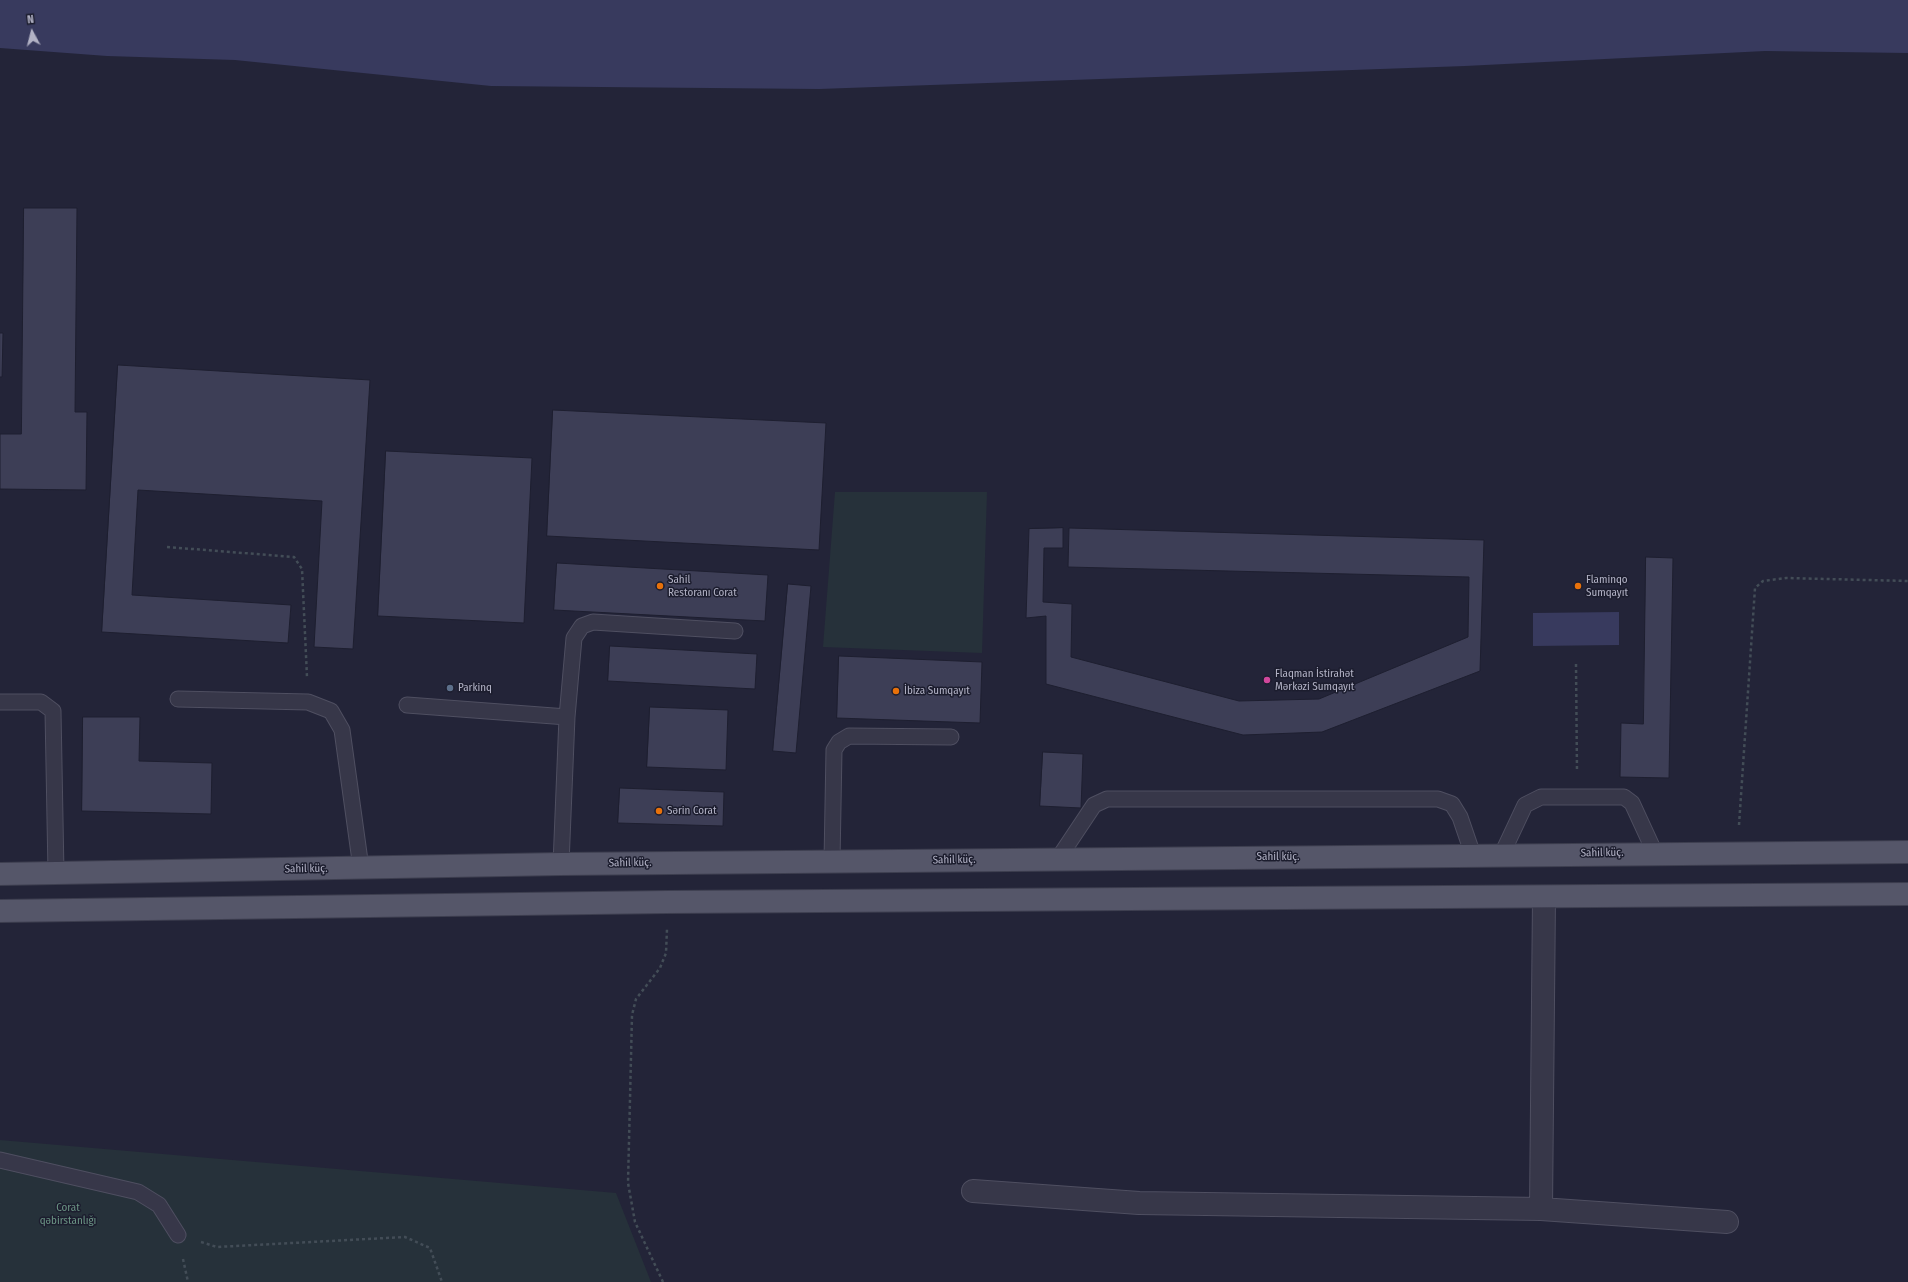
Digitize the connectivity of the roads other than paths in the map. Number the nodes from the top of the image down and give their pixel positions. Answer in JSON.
{"nodes":[{"id":1,"x":735,"y":631,"type":"dead end"},
{"id":2,"x":178,"y":698,"type":"dead end"},
{"id":3,"x":0,"y":702,"type":"edge"},
{"id":4,"x":406,"y":704,"type":"dead end"},
{"id":5,"x":567,"y":717,"type":"junction"},
{"id":6,"x":951,"y":737,"type":"dead end"},
{"id":7,"x":1908,"y":852,"type":"edge"},
{"id":8,"x":1655,"y":853,"type":"junction"},
{"id":9,"x":1502,"y":854,"type":"junction"},
{"id":10,"x":1473,"y":855,"type":"junction"},
{"id":11,"x":1058,"y":859,"type":"junction"},
{"id":12,"x":832,"y":861,"type":"junction"},
{"id":13,"x":561,"y":864,"type":"junction"},
{"id":14,"x":362,"y":868,"type":"junction"},
{"id":15,"x":56,"y":873,"type":"junction"},
{"id":16,"x":0,"y":874,"type":"edge"},
{"id":17,"x":1908,"y":894,"type":"edge"},
{"id":18,"x":1544,"y":897,"type":"junction"},
{"id":19,"x":0,"y":911,"type":"edge"},
{"id":20,"x":0,"y":1160,"type":"edge"},
{"id":21,"x":973,"y":1191,"type":"dead end"},
{"id":22,"x":1541,"y":1209,"type":"junction"},
{"id":23,"x":1727,"y":1222,"type":"dead end"},
{"id":24,"x":178,"y":1235,"type":"road end"}],
"edges":[{"from":1,"to":5,"type":"lane"},
{"from":2,"to":14,"type":"lane"},
{"from":3,"to":15,"type":"lane"},
{"from":4,"to":5,"type":"lane"},
{"from":5,"to":13,"type":"lane"},
{"from":6,"to":12,"type":"lane"},
{"from":7,"to":8,"type":"main road","name":"Sahil küç."},
{"from":8,"to":9,"type":"main road","name":"Sahil küç."},
{"from":8,"to":9,"type":"lane"},
{"from":9,"to":10,"type":"main road","name":"Sahil küç."},
{"from":10,"to":11,"type":"main road","name":"Sahil küç."},
{"from":10,"to":11,"type":"lane"},
{"from":11,"to":12,"type":"main road","name":"Sahil küç."},
{"from":12,"to":13,"type":"main road","name":"Sahil küç."},
{"from":13,"to":14,"type":"main road","name":"Sahil küç."},
{"from":14,"to":15,"type":"main road","name":"Sahil küç."},
{"from":15,"to":16,"type":"main road","name":"Sahil küç."},
{"from":17,"to":18,"type":"main road"},
{"from":18,"to":19,"type":"main road"},
{"from":18,"to":22,"type":"street"},
{"from":20,"to":24,"type":"lane"},
{"from":21,"to":22,"type":"street"},
{"from":22,"to":23,"type":"street"}]}
